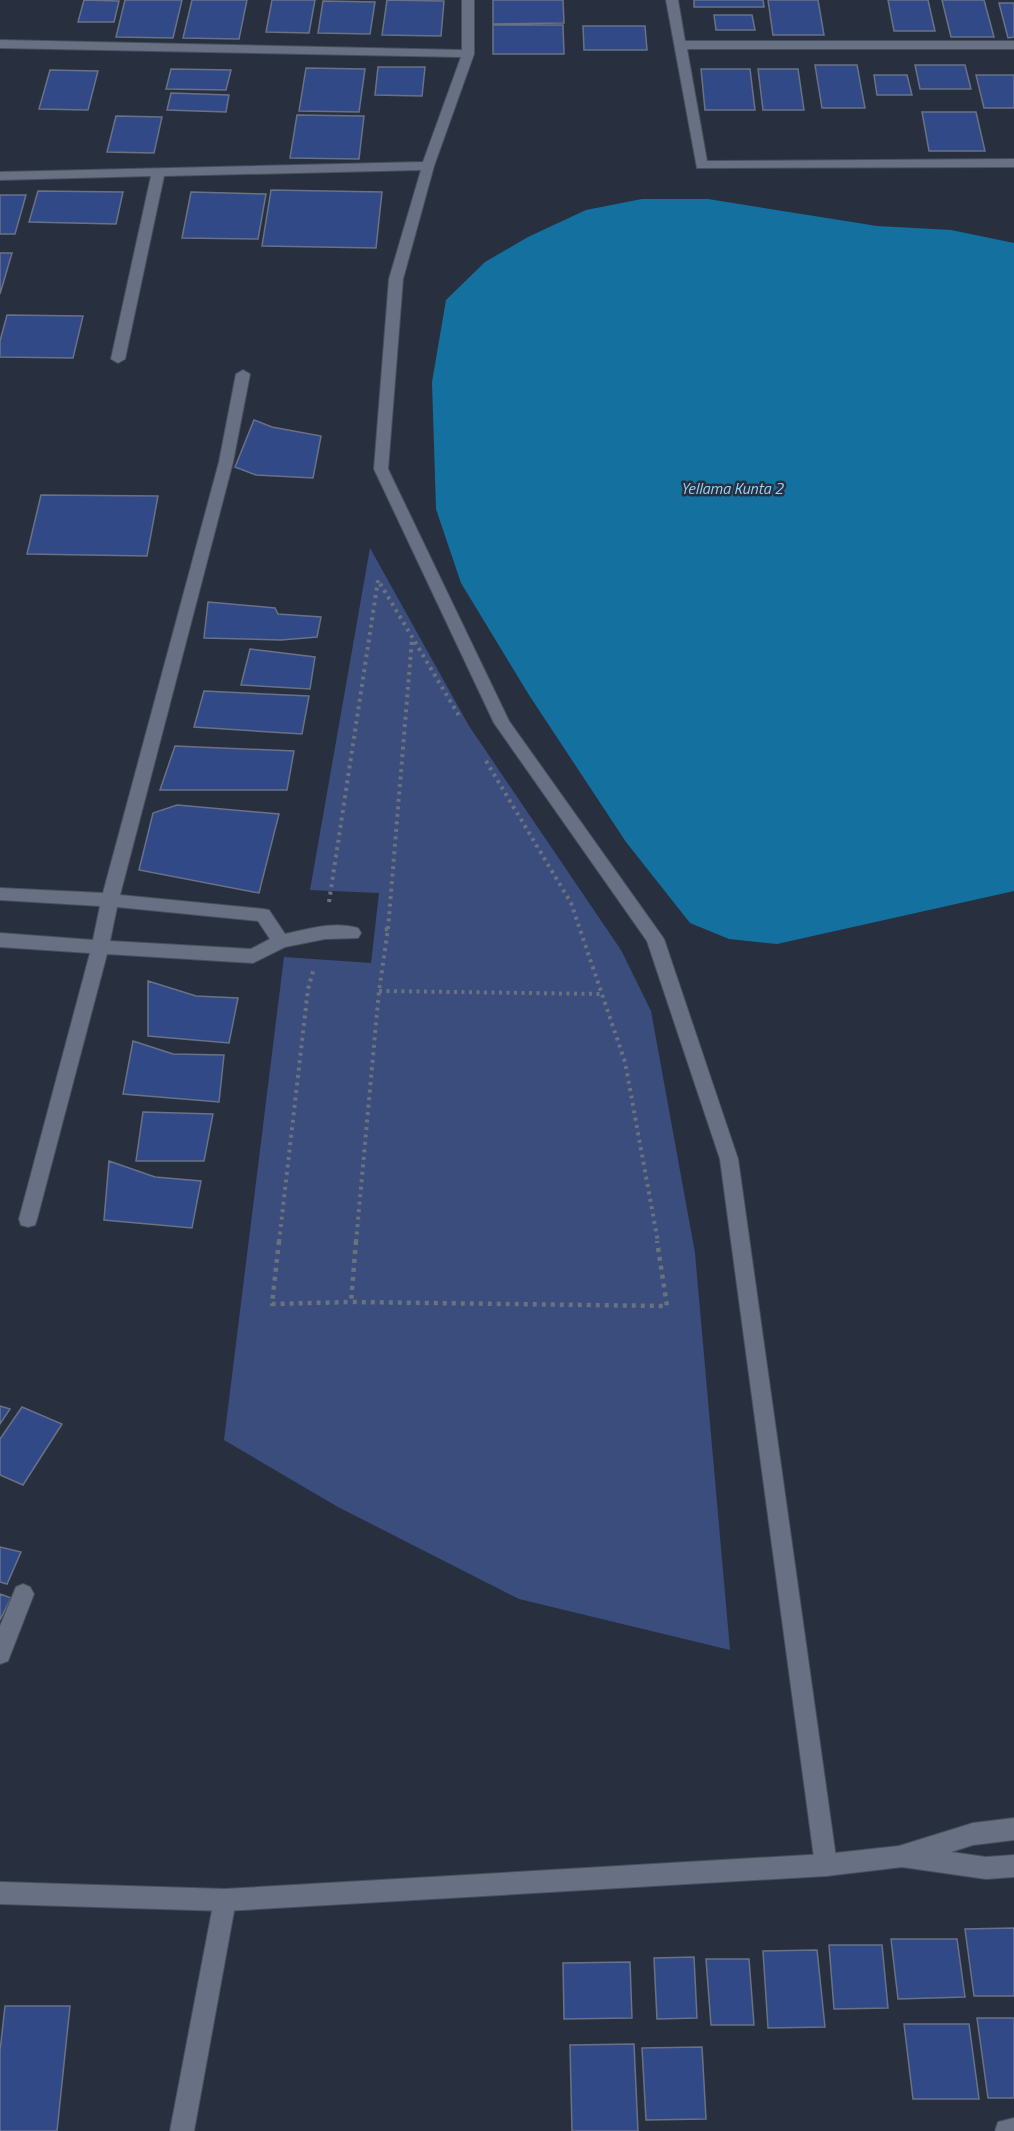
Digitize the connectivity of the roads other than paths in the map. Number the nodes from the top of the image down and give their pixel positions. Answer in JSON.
{"nodes":[{"id":1,"x":468,"y":0,"type":"edge"},
{"id":2,"x":672,"y":0,"type":"edge"},
{"id":3,"x":0,"y":44,"type":"edge"},
{"id":4,"x":681,"y":45,"type":"junction"},
{"id":5,"x":1014,"y":45,"type":"edge"},
{"id":6,"x":468,"y":54,"type":"junction"},
{"id":7,"x":1014,"y":163,"type":"edge"},
{"id":8,"x":428,"y":166,"type":"junction"},
{"id":9,"x":158,"y":174,"type":"junction"},
{"id":10,"x":0,"y":176,"type":"edge"},
{"id":11,"x":118,"y":359,"type":"dead end"},
{"id":12,"x":243,"y":374,"type":"dead end"},
{"id":13,"x":0,"y":894,"type":"edge"},
{"id":14,"x":110,"y":900,"type":"junction"},
{"id":15,"x":352,"y":933,"type":"dead end"},
{"id":16,"x":0,"y":940,"type":"edge"},
{"id":17,"x":281,"y":941,"type":"junction"},
{"id":18,"x":100,"y":947,"type":"junction"},
{"id":19,"x":28,"y":1219,"type":"dead end"},
{"id":20,"x":23,"y":1594,"type":"dead end"},
{"id":21,"x":0,"y":1654,"type":"edge"},
{"id":22,"x":1014,"y":1829,"type":"edge"},
{"id":23,"x":899,"y":1857,"type":"junction"},
{"id":24,"x":826,"y":1865,"type":"junction"},
{"id":25,"x":1014,"y":1866,"type":"edge"},
{"id":26,"x":0,"y":1893,"type":"edge"},
{"id":27,"x":225,"y":1900,"type":"junction"},
{"id":28,"x":1014,"y":2130,"type":"edge"},
{"id":29,"x":182,"y":2131,"type":"edge"},
{"id":30,"x":1007,"y":2131,"type":"edge"}],
"edges":[{"from":1,"to":6,"type":"street"},
{"from":2,"to":4,"type":"street"},
{"from":3,"to":6,"type":"street"},
{"from":4,"to":5,"type":"street"},
{"from":4,"to":7,"type":"street"},
{"from":6,"to":8,"type":"street"},
{"from":8,"to":9,"type":"street"},
{"from":8,"to":24,"type":"street"},
{"from":9,"to":10,"type":"street"},
{"from":9,"to":11,"type":"street"},
{"from":12,"to":14,"type":"street"},
{"from":13,"to":14,"type":"street"},
{"from":14,"to":17,"type":"street"},
{"from":14,"to":18,"type":"street"},
{"from":15,"to":17,"type":"street"},
{"from":16,"to":18,"type":"street"},
{"from":17,"to":18,"type":"street"},
{"from":18,"to":19,"type":"street"},
{"from":20,"to":21,"type":"street"},
{"from":22,"to":23,"type":"street"},
{"from":23,"to":24,"type":"street"},
{"from":23,"to":25,"type":"street"},
{"from":24,"to":27,"type":"street"},
{"from":26,"to":27,"type":"street"},
{"from":27,"to":29,"type":"street"},
{"from":28,"to":30,"type":"street"}]}
